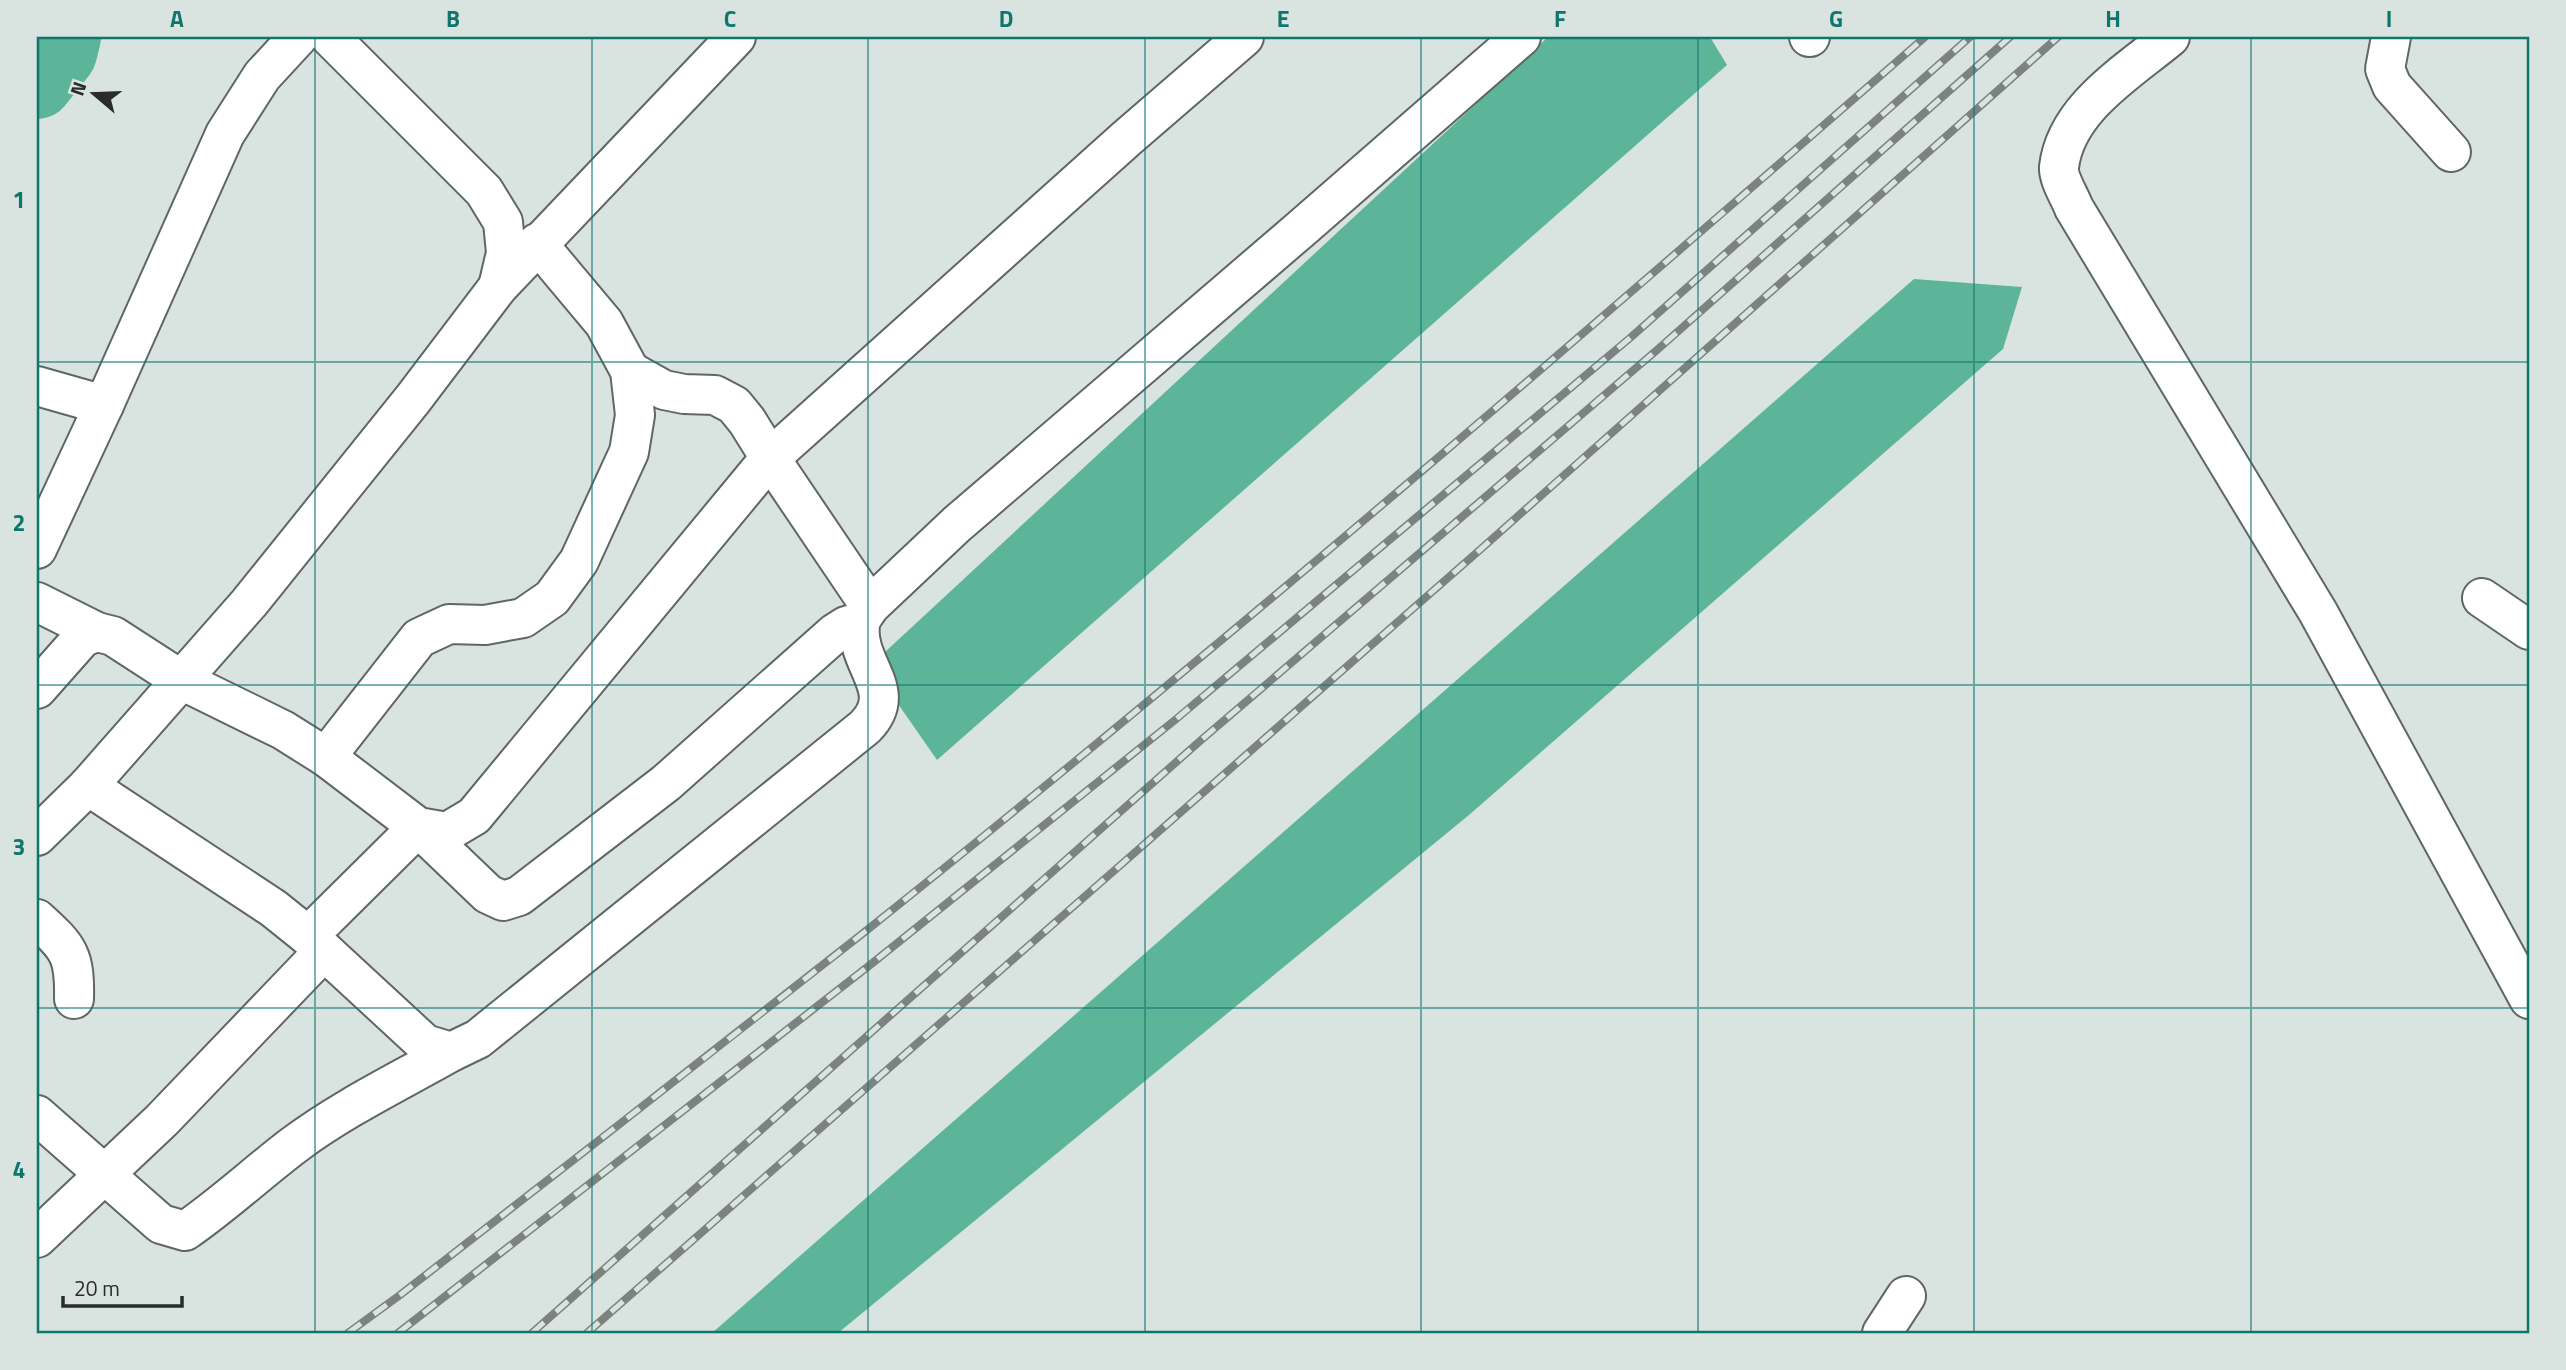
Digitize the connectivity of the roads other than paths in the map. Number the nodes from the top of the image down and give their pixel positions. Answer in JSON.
{"nodes":[{"id":1,"x":298,"y":37,"type":"edge"},
{"id":2,"x":330,"y":37,"type":"edge"},
{"id":3,"x":736,"y":37,"type":"edge"},
{"id":4,"x":1244,"y":37,"type":"edge"},
{"id":5,"x":1521,"y":37,"type":"edge"},
{"id":6,"x":2170,"y":37,"type":"edge"},
{"id":7,"x":2391,"y":37,"type":"edge"},
{"id":8,"x":2451,"y":152,"type":"dead end"},
{"id":9,"x":537,"y":243,"type":"junction"},
{"id":10,"x":498,"y":287,"type":"junction"},
{"id":11,"x":630,"y":372,"type":"junction"},
{"id":12,"x":37,"y":386,"type":"edge"},
{"id":13,"x":104,"y":405,"type":"junction"},
{"id":14,"x":770,"y":458,"type":"junction"},
{"id":15,"x":37,"y":548,"type":"edge"},
{"id":16,"x":2482,"y":598,"type":"dead end"},
{"id":17,"x":37,"y":602,"type":"edge"},
{"id":18,"x":865,"y":614,"type":"junction"},
{"id":19,"x":2529,"y":630,"type":"edge"},
{"id":20,"x":97,"y":632,"type":"junction"},
{"id":21,"x":181,"y":680,"type":"junction"},
{"id":22,"x":37,"y":689,"type":"edge"},
{"id":23,"x":326,"y":757,"type":"junction"},
{"id":24,"x":88,"y":786,"type":"junction"},
{"id":25,"x":418,"y":827,"type":"junction"},
{"id":26,"x":37,"y":836,"type":"edge"},
{"id":27,"x":37,"y":919,"type":"edge"},
{"id":28,"x":316,"y":944,"type":"junction"},
{"id":29,"x":74,"y":999,"type":"dead end"},
{"id":30,"x":2529,"y":999,"type":"edge"},
{"id":31,"x":451,"y":1052,"type":"junction"},
{"id":32,"x":37,"y":1115,"type":"edge"},
{"id":33,"x":104,"y":1174,"type":"junction"},
{"id":34,"x":37,"y":1238,"type":"edge"},
{"id":35,"x":1906,"y":1296,"type":"dead end"},
{"id":36,"x":1882,"y":1333,"type":"edge"}],
"edges":[{"from":1,"to":13,"type":"street"},
{"from":2,"to":10,"type":"street"},
{"from":3,"to":9,"type":"street"},
{"from":4,"to":14,"type":"street"},
{"from":5,"to":18,"type":"street"},
{"from":6,"to":30,"type":"street"},
{"from":7,"to":8,"type":"street"},
{"from":9,"to":10,"type":"street"},
{"from":9,"to":11,"type":"street"},
{"from":10,"to":21,"type":"street"},
{"from":11,"to":14,"type":"street"},
{"from":11,"to":23,"type":"street"},
{"from":12,"to":13,"type":"street"},
{"from":13,"to":15,"type":"street"},
{"from":14,"to":18,"type":"street"},
{"from":14,"to":25,"type":"street"},
{"from":16,"to":19,"type":"street"},
{"from":17,"to":20,"type":"street"},
{"from":18,"to":25,"type":"street"},
{"from":18,"to":31,"type":"street"},
{"from":20,"to":21,"type":"street"},
{"from":20,"to":22,"type":"street"},
{"from":21,"to":23,"type":"street"},
{"from":21,"to":24,"type":"street"},
{"from":23,"to":25,"type":"street"},
{"from":24,"to":26,"type":"street"},
{"from":24,"to":28,"type":"street"},
{"from":25,"to":28,"type":"street"},
{"from":27,"to":29,"type":"street"},
{"from":28,"to":31,"type":"street"},
{"from":28,"to":33,"type":"street"},
{"from":31,"to":33,"type":"street"},
{"from":32,"to":33,"type":"street"},
{"from":33,"to":34,"type":"street"},
{"from":35,"to":36,"type":"street"}]}
